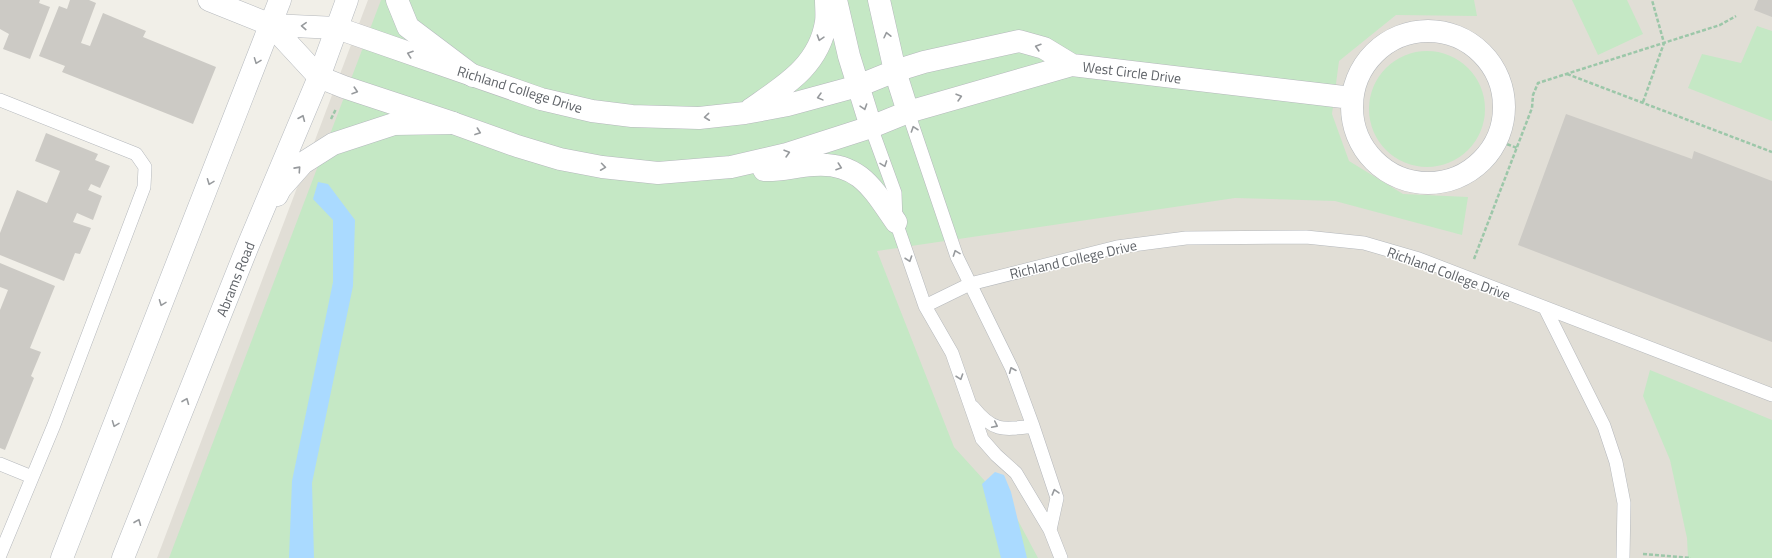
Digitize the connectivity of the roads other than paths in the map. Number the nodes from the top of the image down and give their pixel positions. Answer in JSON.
{"nodes":[{"id":1,"x":208,"y":0,"type":"edge"},
{"id":2,"x":280,"y":0,"type":"edge"},
{"id":3,"x":347,"y":0,"type":"edge"},
{"id":4,"x":397,"y":0,"type":"edge"},
{"id":5,"x":826,"y":0,"type":"edge"},
{"id":6,"x":836,"y":0,"type":"edge"},
{"id":7,"x":880,"y":0,"type":"edge"},
{"id":8,"x":271,"y":25,"type":"junction"},
{"id":9,"x":337,"y":28,"type":"junction"},
{"id":10,"x":1072,"y":65,"type":"junction"},
{"id":11,"x":895,"y":71,"type":"junction"},
{"id":12,"x":473,"y":76,"type":"junction"},
{"id":13,"x":319,"y":77,"type":"junction"},
{"id":14,"x":858,"y":86,"type":"junction"},
{"id":15,"x":1352,"y":98,"type":"junction"},
{"id":16,"x":0,"y":100,"type":"edge"},
{"id":17,"x":745,"y":112,"type":"junction"},
{"id":18,"x":908,"y":112,"type":"junction"},
{"id":19,"x":453,"y":123,"type":"junction"},
{"id":20,"x":871,"y":127,"type":"junction"},
{"id":21,"x":731,"y":167,"type":"junction"},
{"id":22,"x":896,"y":222,"type":"junction"},
{"id":23,"x":247,"y":248,"type":"junction"},
{"id":24,"x":970,"y":284,"type":"junction"},
{"id":25,"x":925,"y":306,"type":"junction"},
{"id":26,"x":1545,"y":308,"type":"junction"},
{"id":27,"x":1772,"y":395,"type":"edge"},
{"id":28,"x":967,"y":399,"type":"junction"},
{"id":29,"x":1033,"y":426,"type":"junction"},
{"id":30,"x":0,"y":464,"type":"edge"},
{"id":31,"x":32,"y":477,"type":"junction"},
{"id":32,"x":1050,"y":530,"type":"junction"},
{"id":33,"x":0,"y":555,"type":"edge"},
{"id":34,"x":1624,"y":555,"type":"edge"},
{"id":35,"x":62,"y":558,"type":"edge"},
{"id":36,"x":123,"y":558,"type":"edge"},
{"id":37,"x":1061,"y":558,"type":"edge"}],
"edges":[{"from":1,"to":8,"type":"street"},
{"from":2,"to":8,"type":"street"},
{"from":3,"to":9,"type":"street","name":"Abrams Road"},
{"from":4,"to":12,"type":"street"},
{"from":5,"to":17,"type":"street","one_way":true},
{"from":6,"to":14,"type":"street"},
{"from":11,"to":7,"type":"street","one_way":true},
{"from":9,"to":8,"type":"street","name":"Richland College Drive","one_way":true},
{"from":8,"to":13,"type":"street"},
{"from":8,"to":35,"type":"street","one_way":true},
{"from":12,"to":9,"type":"street","name":"Richland College Drive","one_way":true},
{"from":9,"to":13,"type":"street","name":"Abrams Road"},
{"from":10,"to":11,"type":"street","name":"West Circle Drive","one_way":true},
{"from":10,"to":15,"type":"street","name":"West Circle Drive"},
{"from":18,"to":10,"type":"street","one_way":true},
{"from":11,"to":14,"type":"street","name":"Richland College Drive"},
{"from":11,"to":18,"type":"street"},
{"from":17,"to":12,"type":"street","name":"Richland College Drive","one_way":true},
{"from":13,"to":19,"type":"street","one_way":true},
{"from":23,"to":13,"type":"street","name":"Abrams Road","one_way":true},
{"from":14,"to":17,"type":"street","name":"Richland College Drive","one_way":true},
{"from":14,"to":20,"type":"street","one_way":true},
{"from":15,"to":15,"type":"street"},
{"from":16,"to":31,"type":"lane"},
{"from":18,"to":20,"type":"street"},
{"from":24,"to":18,"type":"lane","one_way":true},
{"from":19,"to":21,"type":"street","one_way":true},
{"from":23,"to":19,"type":"street","one_way":true},
{"from":21,"to":20,"type":"street","one_way":true},
{"from":20,"to":22,"type":"lane","one_way":true},
{"from":21,"to":22,"type":"street","one_way":true},
{"from":22,"to":25,"type":"lane","one_way":true},
{"from":36,"to":23,"type":"street","name":"Abrams Road","one_way":true},
{"from":24,"to":25,"type":"lane","name":"Richland College Drive"},
{"from":24,"to":26,"type":"lane","name":"Richland College Drive"},
{"from":29,"to":24,"type":"lane","one_way":true},
{"from":25,"to":28,"type":"lane","one_way":true},
{"from":26,"to":27,"type":"lane","name":"Richland College Drive"},
{"from":26,"to":34,"type":"lane"},
{"from":28,"to":29,"type":"lane","one_way":true},
{"from":28,"to":32,"type":"lane"},
{"from":32,"to":29,"type":"lane","one_way":true},
{"from":30,"to":31,"type":"lane"},
{"from":31,"to":33,"type":"lane"},
{"from":32,"to":37,"type":"lane"}]}
